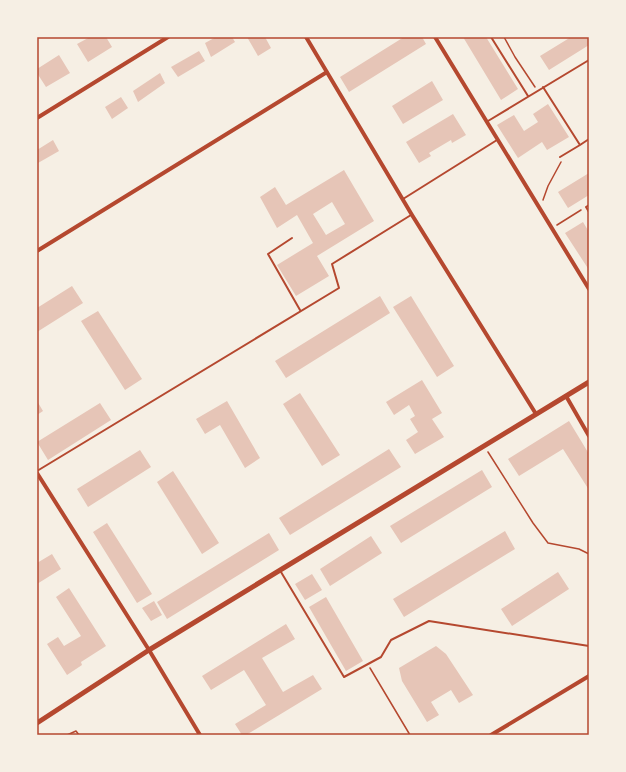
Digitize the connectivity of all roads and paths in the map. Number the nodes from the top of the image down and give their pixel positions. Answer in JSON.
{"nodes":[{"id":1,"x":168,"y":37,"type":"edge"},
{"id":2,"x":306,"y":37,"type":"edge"},
{"id":3,"x":435,"y":37,"type":"edge"},
{"id":4,"x":491,"y":37,"type":"edge"},
{"id":5,"x":504,"y":37,"type":"edge"},
{"id":6,"x":589,"y":60,"type":"edge"},
{"id":7,"x":327,"y":72,"type":"junction"},
{"id":8,"x":543,"y":87,"type":"junction"},
{"id":9,"x":538,"y":90,"type":"junction"},
{"id":10,"x":528,"y":96,"type":"junction"},
{"id":11,"x":37,"y":118,"type":"edge"},
{"id":12,"x":487,"y":122,"type":"junction"},
{"id":13,"x":589,"y":139,"type":"edge"},
{"id":14,"x":496,"y":140,"type":"junction"},
{"id":15,"x":580,"y":144,"type":"junction"},
{"id":16,"x":567,"y":152,"type":"junction"},
{"id":17,"x":560,"y":156,"type":"dead end"},
{"id":18,"x":402,"y":199,"type":"junction"},
{"id":19,"x":589,"y":205,"type":"edge"},
{"id":20,"x":586,"y":207,"type":"junction"},
{"id":21,"x":540,"y":208,"type":"junction"},
{"id":22,"x":589,"y":212,"type":"edge"},
{"id":23,"x":412,"y":215,"type":"junction"},
{"id":24,"x":552,"y":229,"type":"junction"},
{"id":25,"x":292,"y":238,"type":"dead end"},
{"id":26,"x":37,"y":251,"type":"edge"},
{"id":27,"x":589,"y":289,"type":"edge"},
{"id":28,"x":300,"y":310,"type":"junction"},
{"id":29,"x":588,"y":382,"type":"edge"},
{"id":30,"x":589,"y":389,"type":"edge"},
{"id":31,"x":566,"y":396,"type":"junction"},
{"id":32,"x":536,"y":414,"type":"junction"},
{"id":33,"x":589,"y":436,"type":"edge"},
{"id":34,"x":484,"y":446,"type":"junction"},
{"id":35,"x":37,"y":472,"type":"edge"},
{"id":36,"x":589,"y":554,"type":"edge"},
{"id":37,"x":280,"y":571,"type":"junction"},
{"id":38,"x":589,"y":646,"type":"edge"},
{"id":39,"x":149,"y":650,"type":"junction"},
{"id":40,"x":368,"y":664,"type":"junction"},
{"id":41,"x":589,"y":676,"type":"edge"},
{"id":42,"x":37,"y":724,"type":"edge"},
{"id":43,"x":67,"y":735,"type":"edge"},
{"id":44,"x":79,"y":735,"type":"edge"},
{"id":45,"x":200,"y":735,"type":"edge"},
{"id":46,"x":410,"y":735,"type":"edge"},
{"id":47,"x":491,"y":735,"type":"edge"}],
"edges":[{"from":1,"to":11,"type":"street"},
{"from":2,"to":7,"type":"street"},
{"from":3,"to":12,"type":"street"},
{"from":4,"to":10,"type":"lane"},
{"from":5,"to":9,"type":"path"},
{"from":6,"to":8,"type":"lane"},
{"from":7,"to":18,"type":"street"},
{"from":7,"to":26,"type":"street"},
{"from":8,"to":9,"type":"lane"},
{"from":8,"to":15,"type":"lane"},
{"from":9,"to":10,"type":"lane"},
{"from":10,"to":12,"type":"lane"},
{"from":12,"to":14,"type":"street"},
{"from":13,"to":15,"type":"lane"},
{"from":14,"to":18,"type":"lane"},
{"from":14,"to":21,"type":"street"},
{"from":15,"to":16,"type":"lane"},
{"from":16,"to":17,"type":"lane"},
{"from":16,"to":21,"type":"path"},
{"from":18,"to":23,"type":"street"},
{"from":19,"to":20,"type":"lane"},
{"from":20,"to":22,"type":"lane"},
{"from":20,"to":24,"type":"path"},
{"from":21,"to":24,"type":"street"},
{"from":23,"to":28,"type":"lane"},
{"from":23,"to":32,"type":"street"},
{"from":24,"to":27,"type":"street"},
{"from":25,"to":28,"type":"lane"},
{"from":28,"to":35,"type":"lane"},
{"from":29,"to":30,"type":"street"},
{"from":29,"to":31,"type":"street"},
{"from":31,"to":32,"type":"street"},
{"from":31,"to":33,"type":"street"},
{"from":32,"to":34,"type":"street"},
{"from":34,"to":36,"type":"path"},
{"from":34,"to":37,"type":"street"},
{"from":35,"to":39,"type":"street"},
{"from":37,"to":39,"type":"street"},
{"from":37,"to":40,"type":"lane"},
{"from":38,"to":40,"type":"lane"},
{"from":39,"to":42,"type":"street"},
{"from":39,"to":45,"type":"street"},
{"from":40,"to":46,"type":"path"},
{"from":41,"to":47,"type":"street"},
{"from":43,"to":44,"type":"path"}]}
